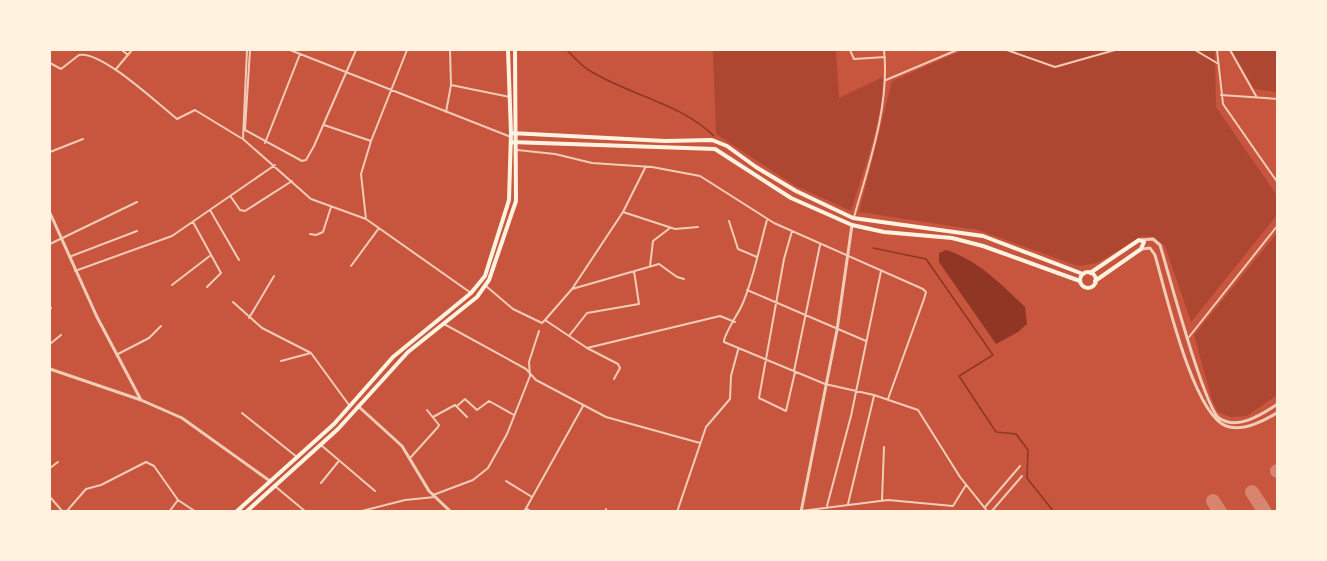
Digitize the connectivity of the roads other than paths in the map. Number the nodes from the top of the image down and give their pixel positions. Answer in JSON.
{"nodes":[{"id":1,"x":85,"y":50,"type":"edge"},
{"id":2,"x":122,"y":50,"type":"edge"},
{"id":3,"x":132,"y":50,"type":"edge"},
{"id":4,"x":249,"y":50,"type":"edge"},
{"id":5,"x":290,"y":50,"type":"edge"},
{"id":6,"x":356,"y":50,"type":"edge"},
{"id":7,"x":407,"y":50,"type":"edge"},
{"id":8,"x":450,"y":50,"type":"edge"},
{"id":9,"x":508,"y":50,"type":"edge"},
{"id":10,"x":515,"y":50,"type":"edge"},
{"id":11,"x":850,"y":50,"type":"edge"},
{"id":12,"x":884,"y":50,"type":"edge"},
{"id":13,"x":957,"y":50,"type":"edge"},
{"id":14,"x":1007,"y":50,"type":"edge"},
{"id":15,"x":1115,"y":50,"type":"edge"},
{"id":16,"x":1195,"y":50,"type":"edge"},
{"id":17,"x":1217,"y":50,"type":"edge"},
{"id":18,"x":1230,"y":50,"type":"edge"},
{"id":19,"x":83,"y":54,"type":"junction"},
{"id":20,"x":300,"y":54,"type":"junction"},
{"id":21,"x":128,"y":55,"type":"junction"},
{"id":22,"x":885,"y":57,"type":"junction"},
{"id":23,"x":50,"y":63,"type":"edge"},
{"id":24,"x":1217,"y":63,"type":"junction"},
{"id":25,"x":116,"y":69,"type":"junction"},
{"id":26,"x":345,"y":72,"type":"junction"},
{"id":27,"x":886,"y":80,"type":"junction"},
{"id":28,"x":451,"y":85,"type":"junction"},
{"id":29,"x":392,"y":91,"type":"junction"},
{"id":30,"x":1221,"y":95,"type":"junction"},
{"id":31,"x":1256,"y":96,"type":"junction"},
{"id":32,"x":510,"y":97,"type":"junction"},
{"id":33,"x":1278,"y":99,"type":"edge"},
{"id":34,"x":446,"y":112,"type":"junction"},
{"id":35,"x":324,"y":125,"type":"junction"},
{"id":36,"x":518,"y":133,"type":"junction"},
{"id":37,"x":511,"y":137,"type":"junction"},
{"id":38,"x":83,"y":139,"type":"dead end"},
{"id":39,"x":243,"y":139,"type":"junction"},
{"id":40,"x":371,"y":141,"type":"junction"},
{"id":41,"x":518,"y":142,"type":"junction"},
{"id":42,"x":265,"y":143,"type":"junction"},
{"id":43,"x":517,"y":150,"type":"junction"},
{"id":44,"x":50,"y":152,"type":"edge"},
{"id":45,"x":275,"y":165,"type":"junction"},
{"id":46,"x":645,"y":168,"type":"junction"},
{"id":47,"x":292,"y":181,"type":"junction"},
{"id":48,"x":1278,"y":183,"type":"edge"},
{"id":49,"x":796,"y":191,"type":"junction"},
{"id":50,"x":231,"y":197,"type":"junction"},
{"id":51,"x":791,"y":198,"type":"junction"},
{"id":52,"x":137,"y":202,"type":"dead end"},
{"id":53,"x":331,"y":207,"type":"junction"},
{"id":54,"x":210,"y":210,"type":"junction"},
{"id":55,"x":623,"y":212,"type":"junction"},
{"id":56,"x":50,"y":213,"type":"edge"},
{"id":57,"x":853,"y":218,"type":"junction"},
{"id":58,"x":366,"y":219,"type":"junction"},
{"id":59,"x":768,"y":219,"type":"junction"},
{"id":60,"x":729,"y":221,"type":"dead end"},
{"id":61,"x":193,"y":222,"type":"junction"},
{"id":62,"x":852,"y":225,"type":"junction"},
{"id":63,"x":1278,"y":225,"type":"edge"},
{"id":64,"x":698,"y":227,"type":"dead end"},
{"id":65,"x":379,"y":228,"type":"junction"},
{"id":66,"x":670,"y":228,"type":"junction"},
{"id":67,"x":137,"y":231,"type":"dead end"},
{"id":68,"x":792,"y":231,"type":"junction"},
{"id":69,"x":310,"y":234,"type":"dead end"},
{"id":70,"x":60,"y":238,"type":"junction"},
{"id":71,"x":1139,"y":240,"type":"junction"},
{"id":72,"x":50,"y":244,"type":"edge"},
{"id":73,"x":820,"y":244,"type":"junction"},
{"id":74,"x":1142,"y":249,"type":"junction"},
{"id":75,"x":212,"y":255,"type":"junction"},
{"id":76,"x":757,"y":257,"type":"junction"},
{"id":77,"x":848,"y":257,"type":"junction"},
{"id":78,"x":69,"y":258,"type":"junction"},
{"id":79,"x":239,"y":260,"type":"dead end"},
{"id":80,"x":351,"y":266,"type":"dead end"},
{"id":81,"x":650,"y":266,"type":"junction"},
{"id":82,"x":75,"y":271,"type":"junction"},
{"id":83,"x":634,"y":271,"type":"junction"},
{"id":84,"x":881,"y":271,"type":"junction"},
{"id":85,"x":1090,"y":273,"type":"junction"},
{"id":86,"x":1083,"y":274,"type":"junction"},
{"id":87,"x":274,"y":276,"type":"dead end"},
{"id":88,"x":684,"y":279,"type":"dead end"},
{"id":89,"x":1080,"y":281,"type":"junction"},
{"id":90,"x":1095,"y":281,"type":"junction"},
{"id":91,"x":172,"y":285,"type":"dead end"},
{"id":92,"x":486,"y":286,"type":"junction"},
{"id":93,"x":207,"y":287,"type":"dead end"},
{"id":94,"x":572,"y":289,"type":"junction"},
{"id":95,"x":747,"y":290,"type":"junction"},
{"id":96,"x":471,"y":293,"type":"junction"},
{"id":97,"x":233,"y":302,"type":"dead end"},
{"id":98,"x":776,"y":302,"type":"junction"},
{"id":99,"x":806,"y":317,"type":"junction"},
{"id":100,"x":249,"y":318,"type":"junction"},
{"id":101,"x":545,"y":320,"type":"junction"},
{"id":102,"x":735,"y":322,"type":"junction"},
{"id":103,"x":443,"y":323,"type":"junction"},
{"id":104,"x":161,"y":326,"type":"dead end"},
{"id":105,"x":539,"y":330,"type":"dead end"},
{"id":106,"x":837,"y":330,"type":"junction"},
{"id":107,"x":61,"y":335,"type":"dead end"},
{"id":108,"x":569,"y":336,"type":"junction"},
{"id":109,"x":1189,"y":337,"type":"junction"},
{"id":110,"x":866,"y":342,"type":"junction"},
{"id":111,"x":50,"y":344,"type":"edge"},
{"id":112,"x":587,"y":348,"type":"junction"},
{"id":113,"x":738,"y":348,"type":"junction"},
{"id":114,"x":311,"y":353,"type":"junction"},
{"id":115,"x":118,"y":354,"type":"junction"},
{"id":116,"x":281,"y":361,"type":"dead end"},
{"id":117,"x":766,"y":361,"type":"junction"},
{"id":118,"x":50,"y":369,"type":"edge"},
{"id":119,"x":795,"y":372,"type":"junction"},
{"id":120,"x":530,"y":376,"type":"junction"},
{"id":121,"x":1200,"y":378,"type":"junction"},
{"id":122,"x":614,"y":379,"type":"dead end"},
{"id":123,"x":1193,"y":379,"type":"junction"},
{"id":124,"x":825,"y":384,"type":"junction"},
{"id":125,"x":857,"y":391,"type":"junction"},
{"id":126,"x":874,"y":395,"type":"junction"},
{"id":127,"x":888,"y":399,"type":"junction"},
{"id":128,"x":141,"y":400,"type":"junction"},
{"id":129,"x":1278,"y":404,"type":"edge"},
{"id":130,"x":350,"y":405,"type":"junction"},
{"id":131,"x":358,"y":406,"type":"junction"},
{"id":132,"x":457,"y":406,"type":"junction"},
{"id":133,"x":583,"y":406,"type":"junction"},
{"id":134,"x":427,"y":410,"type":"dead end"},
{"id":135,"x":1278,"y":412,"type":"edge"},
{"id":136,"x":242,"y":413,"type":"dead end"},
{"id":137,"x":514,"y":415,"type":"junction"},
{"id":138,"x":433,"y":417,"type":"junction"},
{"id":139,"x":467,"y":417,"type":"dead end"},
{"id":140,"x":700,"y":443,"type":"junction"},
{"id":141,"x":321,"y":445,"type":"junction"},
{"id":142,"x":884,"y":447,"type":"dead end"},
{"id":143,"x":297,"y":457,"type":"junction"},
{"id":144,"x":411,"y":457,"type":"junction"},
{"id":145,"x":58,"y":462,"type":"dead end"},
{"id":146,"x":338,"y":462,"type":"junction"},
{"id":147,"x":1020,"y":466,"type":"dead end"},
{"id":148,"x":50,"y":468,"type":"edge"},
{"id":149,"x":1022,"y":476,"type":"dead end"},
{"id":150,"x":270,"y":481,"type":"junction"},
{"id":151,"x":506,"y":481,"type":"dead end"},
{"id":152,"x":321,"y":483,"type":"dead end"},
{"id":153,"x":274,"y":485,"type":"junction"},
{"id":154,"x":966,"y":485,"type":"junction"},
{"id":155,"x":375,"y":491,"type":"dead end"},
{"id":156,"x":434,"y":496,"type":"junction"},
{"id":157,"x":50,"y":497,"type":"edge"},
{"id":158,"x":532,"y":497,"type":"junction"},
{"id":159,"x":178,"y":500,"type":"junction"},
{"id":160,"x":882,"y":501,"type":"junction"},
{"id":161,"x":848,"y":504,"type":"junction"},
{"id":162,"x":827,"y":506,"type":"junction"},
{"id":163,"x":953,"y":506,"type":"junction"},
{"id":164,"x":985,"y":507,"type":"junction"},
{"id":165,"x":371,"y":510,"type":"edge"},
{"id":166,"x":525,"y":510,"type":"edge"},
{"id":167,"x":801,"y":511,"type":"edge"},
{"id":168,"x":64,"y":512,"type":"edge"},
{"id":169,"x":169,"y":512,"type":"edge"},
{"id":170,"x":196,"y":512,"type":"edge"},
{"id":171,"x":236,"y":512,"type":"edge"},
{"id":172,"x":246,"y":512,"type":"edge"},
{"id":173,"x":306,"y":512,"type":"edge"},
{"id":174,"x":358,"y":512,"type":"edge"},
{"id":175,"x":451,"y":512,"type":"edge"},
{"id":176,"x":531,"y":512,"type":"edge"},
{"id":177,"x":678,"y":512,"type":"edge"},
{"id":178,"x":950,"y":512,"type":"edge"},
{"id":179,"x":990,"y":512,"type":"edge"}],
"edges":[{"from":1,"to":19,"type":"street"},
{"from":2,"to":21,"type":"street"},
{"from":3,"to":21,"type":"street"},
{"from":4,"to":39,"type":"street"},
{"from":4,"to":42,"type":"street"},
{"from":5,"to":20,"type":"street"},
{"from":6,"to":26,"type":"street"},
{"from":7,"to":29,"type":"street"},
{"from":8,"to":28,"type":"street"},
{"from":9,"to":32,"type":"highway"},
{"from":10,"to":36,"type":"highway"},
{"from":11,"to":22,"type":"street"},
{"from":12,"to":22,"type":"street"},
{"from":13,"to":27,"type":"street"},
{"from":14,"to":15,"type":"street"},
{"from":16,"to":24,"type":"street"},
{"from":17,"to":24,"type":"street"},
{"from":18,"to":31,"type":"street"},
{"from":19,"to":23,"type":"street"},
{"from":19,"to":25,"type":"street"},
{"from":20,"to":26,"type":"street"},
{"from":20,"to":42,"type":"street"},
{"from":21,"to":25,"type":"street"},
{"from":22,"to":27,"type":"street"},
{"from":24,"to":30,"type":"street"},
{"from":25,"to":39,"type":"street"},
{"from":26,"to":29,"type":"street"},
{"from":26,"to":35,"type":"street"},
{"from":27,"to":57,"type":"street"},
{"from":28,"to":32,"type":"street"},
{"from":28,"to":34,"type":"street"},
{"from":29,"to":34,"type":"street"},
{"from":29,"to":40,"type":"street"},
{"from":30,"to":31,"type":"street"},
{"from":30,"to":48,"type":"street"},
{"from":31,"to":33,"type":"street"},
{"from":32,"to":37,"type":"highway"},
{"from":34,"to":37,"type":"street"},
{"from":35,"to":40,"type":"street"},
{"from":35,"to":42,"type":"street"},
{"from":36,"to":37,"type":"highway"},
{"from":36,"to":41,"type":"highway"},
{"from":36,"to":49,"type":"highway"},
{"from":37,"to":41,"type":"highway"},
{"from":37,"to":96,"type":"highway"},
{"from":38,"to":44,"type":"street"},
{"from":39,"to":45,"type":"street"},
{"from":40,"to":58,"type":"street"},
{"from":41,"to":43,"type":"highway"},
{"from":41,"to":51,"type":"highway"},
{"from":43,"to":46,"type":"street"},
{"from":43,"to":92,"type":"highway"},
{"from":45,"to":47,"type":"street"},
{"from":45,"to":50,"type":"street"},
{"from":46,"to":55,"type":"street"},
{"from":46,"to":59,"type":"street"},
{"from":47,"to":50,"type":"street"},
{"from":47,"to":53,"type":"street"},
{"from":49,"to":51,"type":"highway"},
{"from":49,"to":57,"type":"highway"},
{"from":50,"to":54,"type":"street"},
{"from":51,"to":62,"type":"highway"},
{"from":52,"to":70,"type":"street"},
{"from":53,"to":58,"type":"street"},
{"from":53,"to":69,"type":"street"},
{"from":54,"to":61,"type":"street"},
{"from":54,"to":79,"type":"street"},
{"from":55,"to":66,"type":"street"},
{"from":55,"to":94,"type":"street"},
{"from":56,"to":70,"type":"street"},
{"from":57,"to":86,"type":"highway"},
{"from":58,"to":65,"type":"street"},
{"from":59,"to":68,"type":"street"},
{"from":59,"to":76,"type":"street"},
{"from":60,"to":76,"type":"street"},
{"from":61,"to":75,"type":"street"},
{"from":61,"to":82,"type":"street"},
{"from":62,"to":77,"type":"street"},
{"from":62,"to":89,"type":"highway"},
{"from":63,"to":109,"type":"street"},
{"from":64,"to":66,"type":"street"},
{"from":65,"to":80,"type":"street"},
{"from":65,"to":96,"type":"street"},
{"from":66,"to":81,"type":"street"},
{"from":67,"to":78,"type":"street"},
{"from":68,"to":73,"type":"street"},
{"from":68,"to":98,"type":"street"},
{"from":70,"to":72,"type":"street"},
{"from":70,"to":78,"type":"street"},
{"from":71,"to":74,"type":"highway"},
{"from":71,"to":85,"type":"highway"},
{"from":71,"to":109,"type":"street"},
{"from":73,"to":77,"type":"street"},
{"from":73,"to":99,"type":"street"},
{"from":74,"to":90,"type":"highway"},
{"from":74,"to":123,"type":"street"},
{"from":75,"to":91,"type":"street"},
{"from":75,"to":93,"type":"street"},
{"from":76,"to":95,"type":"street"},
{"from":77,"to":84,"type":"street"},
{"from":77,"to":106,"type":"street"},
{"from":78,"to":82,"type":"street"},
{"from":81,"to":83,"type":"street"},
{"from":81,"to":88,"type":"street"},
{"from":82,"to":115,"type":"street"},
{"from":83,"to":94,"type":"street"},
{"from":83,"to":108,"type":"street"},
{"from":84,"to":110,"type":"street"},
{"from":84,"to":127,"type":"street"},
{"from":85,"to":86,"type":"highway"},
{"from":85,"to":90,"type":"highway"},
{"from":86,"to":89,"type":"highway"},
{"from":87,"to":100,"type":"street"},
{"from":89,"to":90,"type":"highway"},
{"from":92,"to":101,"type":"street"},
{"from":92,"to":103,"type":"highway"},
{"from":94,"to":101,"type":"street"},
{"from":95,"to":98,"type":"street"},
{"from":95,"to":102,"type":"street"},
{"from":96,"to":130,"type":"highway"},
{"from":97,"to":100,"type":"street"},
{"from":98,"to":99,"type":"street"},
{"from":98,"to":117,"type":"street"},
{"from":99,"to":106,"type":"street"},
{"from":99,"to":119,"type":"street"},
{"from":100,"to":114,"type":"street"},
{"from":101,"to":108,"type":"street"},
{"from":102,"to":112,"type":"street"},
{"from":102,"to":113,"type":"street"},
{"from":103,"to":120,"type":"street"},
{"from":103,"to":131,"type":"highway"},
{"from":104,"to":115,"type":"street"},
{"from":105,"to":120,"type":"street"},
{"from":106,"to":110,"type":"street"},
{"from":106,"to":124,"type":"street"},
{"from":107,"to":111,"type":"street"},
{"from":108,"to":112,"type":"street"},
{"from":109,"to":121,"type":"street"},
{"from":110,"to":125,"type":"street"},
{"from":112,"to":122,"type":"street"},
{"from":113,"to":117,"type":"street"},
{"from":113,"to":140,"type":"street"},
{"from":114,"to":116,"type":"street"},
{"from":114,"to":130,"type":"street"},
{"from":115,"to":128,"type":"street"},
{"from":117,"to":119,"type":"street"},
{"from":117,"to":119,"type":"street"},
{"from":118,"to":128,"type":"street"},
{"from":119,"to":124,"type":"street"},
{"from":120,"to":133,"type":"street"},
{"from":120,"to":137,"type":"street"},
{"from":121,"to":123,"type":"street"},
{"from":121,"to":129,"type":"street"},
{"from":123,"to":135,"type":"street"},
{"from":124,"to":125,"type":"street"},
{"from":124,"to":167,"type":"street"},
{"from":125,"to":126,"type":"street"},
{"from":125,"to":162,"type":"street"},
{"from":126,"to":127,"type":"street"},
{"from":126,"to":161,"type":"street"},
{"from":127,"to":154,"type":"street"},
{"from":128,"to":150,"type":"street"},
{"from":130,"to":143,"type":"highway"},
{"from":131,"to":141,"type":"highway"},
{"from":131,"to":144,"type":"street"},
{"from":132,"to":137,"type":"street"},
{"from":132,"to":138,"type":"street"},
{"from":132,"to":139,"type":"street"},
{"from":133,"to":140,"type":"street"},
{"from":133,"to":158,"type":"street"},
{"from":134,"to":138,"type":"street"},
{"from":136,"to":143,"type":"street"},
{"from":137,"to":156,"type":"street"},
{"from":138,"to":144,"type":"street"},
{"from":140,"to":177,"type":"street"},
{"from":141,"to":146,"type":"street"},
{"from":141,"to":153,"type":"highway"},
{"from":142,"to":160,"type":"street"},
{"from":143,"to":150,"type":"highway"},
{"from":144,"to":156,"type":"street"},
{"from":145,"to":148,"type":"street"},
{"from":146,"to":152,"type":"street"},
{"from":146,"to":155,"type":"street"},
{"from":147,"to":164,"type":"street"},
{"from":149,"to":179,"type":"street"},
{"from":150,"to":171,"type":"highway"},
{"from":151,"to":158,"type":"street"},
{"from":153,"to":172,"type":"highway"},
{"from":153,"to":173,"type":"street"},
{"from":154,"to":163,"type":"street"},
{"from":154,"to":164,"type":"street"},
{"from":156,"to":165,"type":"street"},
{"from":156,"to":175,"type":"street"},
{"from":157,"to":168,"type":"street"},
{"from":158,"to":166,"type":"street"},
{"from":159,"to":168,"type":"street"},
{"from":159,"to":169,"type":"street"},
{"from":159,"to":170,"type":"street"},
{"from":160,"to":161,"type":"street"},
{"from":160,"to":163,"type":"street"},
{"from":161,"to":162,"type":"street"},
{"from":162,"to":167,"type":"street"},
{"from":163,"to":178,"type":"street"},
{"from":164,"to":179,"type":"street"},
{"from":165,"to":174,"type":"street"},
{"from":166,"to":176,"type":"street"}]}
